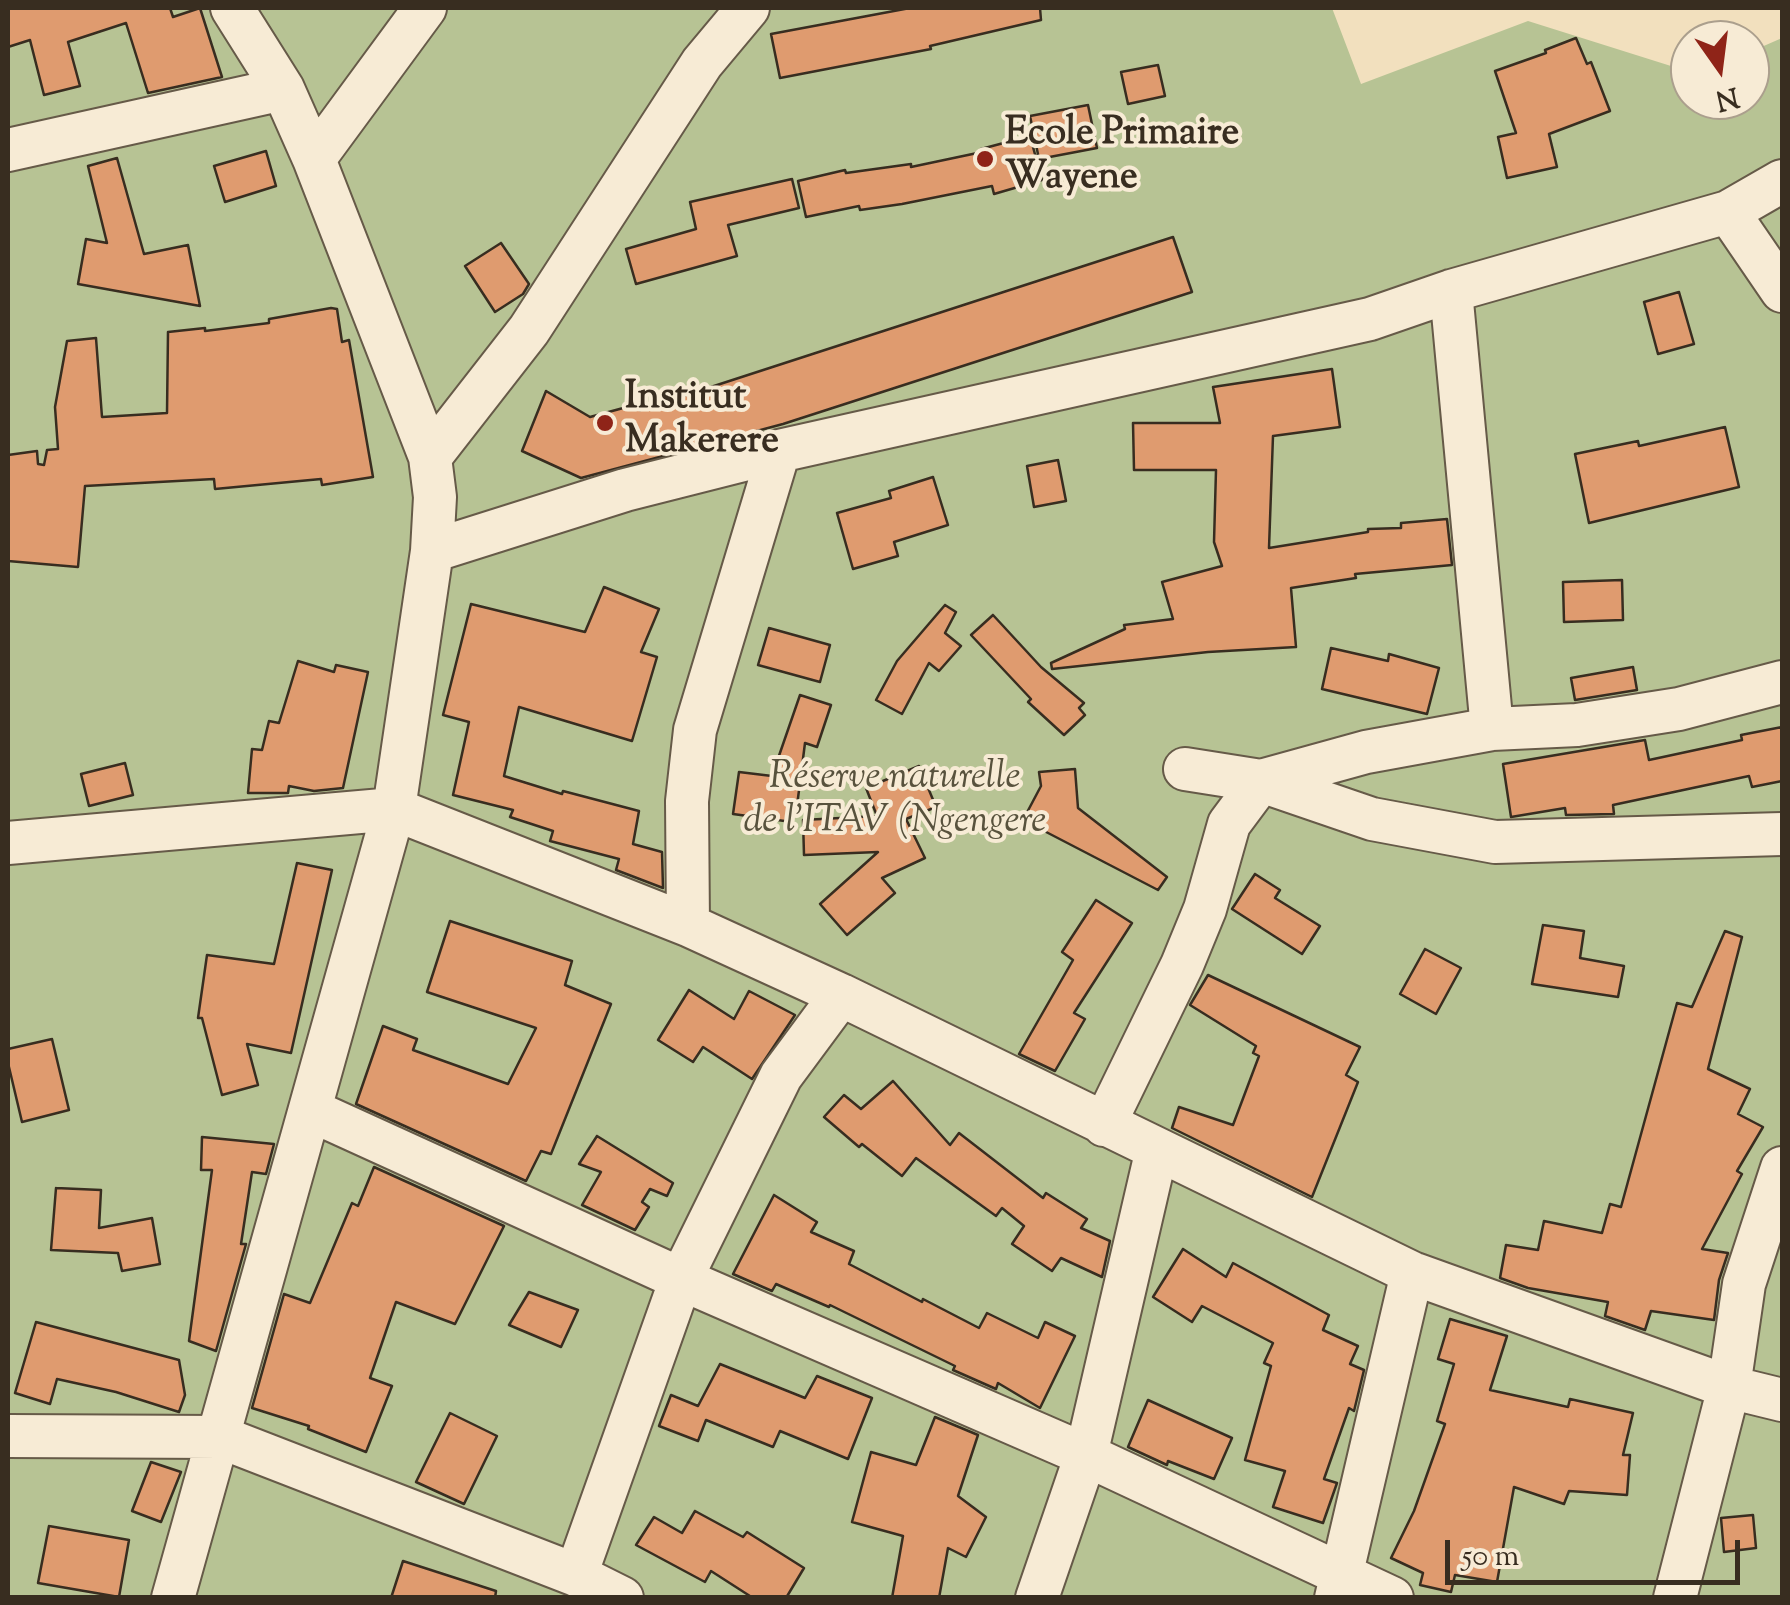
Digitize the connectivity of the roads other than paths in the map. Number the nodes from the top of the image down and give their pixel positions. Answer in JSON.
{"nodes":[{"id":1,"x":232,"y":8,"type":"edge"},
{"id":2,"x":425,"y":8,"type":"edge"},
{"id":3,"x":748,"y":8,"type":"edge"},
{"id":4,"x":283,"y":89,"type":"junction"},
{"id":5,"x":8,"y":150,"type":"edge"},
{"id":6,"x":314,"y":159,"type":"junction"},
{"id":7,"x":1782,"y":181,"type":"edge"},
{"id":8,"x":1728,"y":212,"type":"junction"},
{"id":9,"x":1451,"y":291,"type":"junction"},
{"id":10,"x":1782,"y":291,"type":"edge"},
{"id":11,"x":780,"y":451,"type":"junction"},
{"id":12,"x":430,"y":457,"type":"junction"},
{"id":13,"x":432,"y":551,"type":"junction"},
{"id":14,"x":1782,"y":682,"type":"edge"},
{"id":15,"x":1492,"y":729,"type":"junction"},
{"id":16,"x":1185,"y":769,"type":"dead end"},
{"id":17,"x":1262,"y":781,"type":"junction"},
{"id":18,"x":394,"y":809,"type":"junction"},
{"id":19,"x":1782,"y":834,"type":"edge"},
{"id":20,"x":8,"y":842,"type":"edge"},
{"id":21,"x":688,"y":925,"type":"junction"},
{"id":22,"x":842,"y":995,"type":"junction"},
{"id":23,"x":310,"y":1110,"type":"junction"},
{"id":24,"x":1104,"y":1126,"type":"junction"},
{"id":25,"x":1157,"y":1149,"type":"junction"},
{"id":26,"x":1782,"y":1168,"type":"edge"},
{"id":27,"x":1412,"y":1273,"type":"junction"},
{"id":28,"x":682,"y":1279,"type":"junction"},
{"id":29,"x":1729,"y":1387,"type":"junction"},
{"id":30,"x":1782,"y":1400,"type":"edge"},
{"id":31,"x":8,"y":1436,"type":"edge"},
{"id":32,"x":220,"y":1436,"type":"junction"},
{"id":33,"x":1086,"y":1455,"type":"junction"},
{"id":34,"x":576,"y":1575,"type":"junction"},
{"id":35,"x":1339,"y":1586,"type":"edge"},
{"id":36,"x":173,"y":1598,"type":"edge"},
{"id":37,"x":622,"y":1598,"type":"edge"},
{"id":38,"x":1037,"y":1598,"type":"edge"},
{"id":39,"x":1392,"y":1598,"type":"edge"},
{"id":40,"x":1675,"y":1598,"type":"edge"}],
"edges":[{"from":1,"to":4,"type":"street"},
{"from":2,"to":6,"type":"street"},
{"from":3,"to":12,"type":"street"},
{"from":4,"to":5,"type":"street"},
{"from":4,"to":6,"type":"street"},
{"from":6,"to":12,"type":"street"},
{"from":7,"to":8,"type":"street"},
{"from":8,"to":9,"type":"street"},
{"from":8,"to":10,"type":"street"},
{"from":9,"to":11,"type":"street"},
{"from":9,"to":15,"type":"street"},
{"from":11,"to":13,"type":"street"},
{"from":11,"to":21,"type":"street"},
{"from":12,"to":13,"type":"street"},
{"from":13,"to":18,"type":"street"},
{"from":14,"to":15,"type":"street"},
{"from":15,"to":17,"type":"street"},
{"from":16,"to":17,"type":"street"},
{"from":17,"to":19,"type":"street"},
{"from":17,"to":24,"type":"street"},
{"from":18,"to":20,"type":"street"},
{"from":18,"to":21,"type":"street"},
{"from":18,"to":23,"type":"street"},
{"from":21,"to":22,"type":"street"},
{"from":22,"to":24,"type":"street"},
{"from":22,"to":28,"type":"street"},
{"from":23,"to":28,"type":"street"},
{"from":23,"to":32,"type":"street"},
{"from":24,"to":25,"type":"street"},
{"from":25,"to":27,"type":"street"},
{"from":25,"to":33,"type":"street"},
{"from":26,"to":29,"type":"street"},
{"from":27,"to":29,"type":"street"},
{"from":27,"to":35,"type":"street"},
{"from":28,"to":33,"type":"street"},
{"from":28,"to":34,"type":"street"},
{"from":29,"to":30,"type":"street"},
{"from":29,"to":40,"type":"street"},
{"from":31,"to":32,"type":"street"},
{"from":32,"to":34,"type":"street"},
{"from":32,"to":36,"type":"street"},
{"from":33,"to":35,"type":"street"},
{"from":33,"to":38,"type":"street"},
{"from":34,"to":37,"type":"street"},
{"from":35,"to":39,"type":"street"}]}
